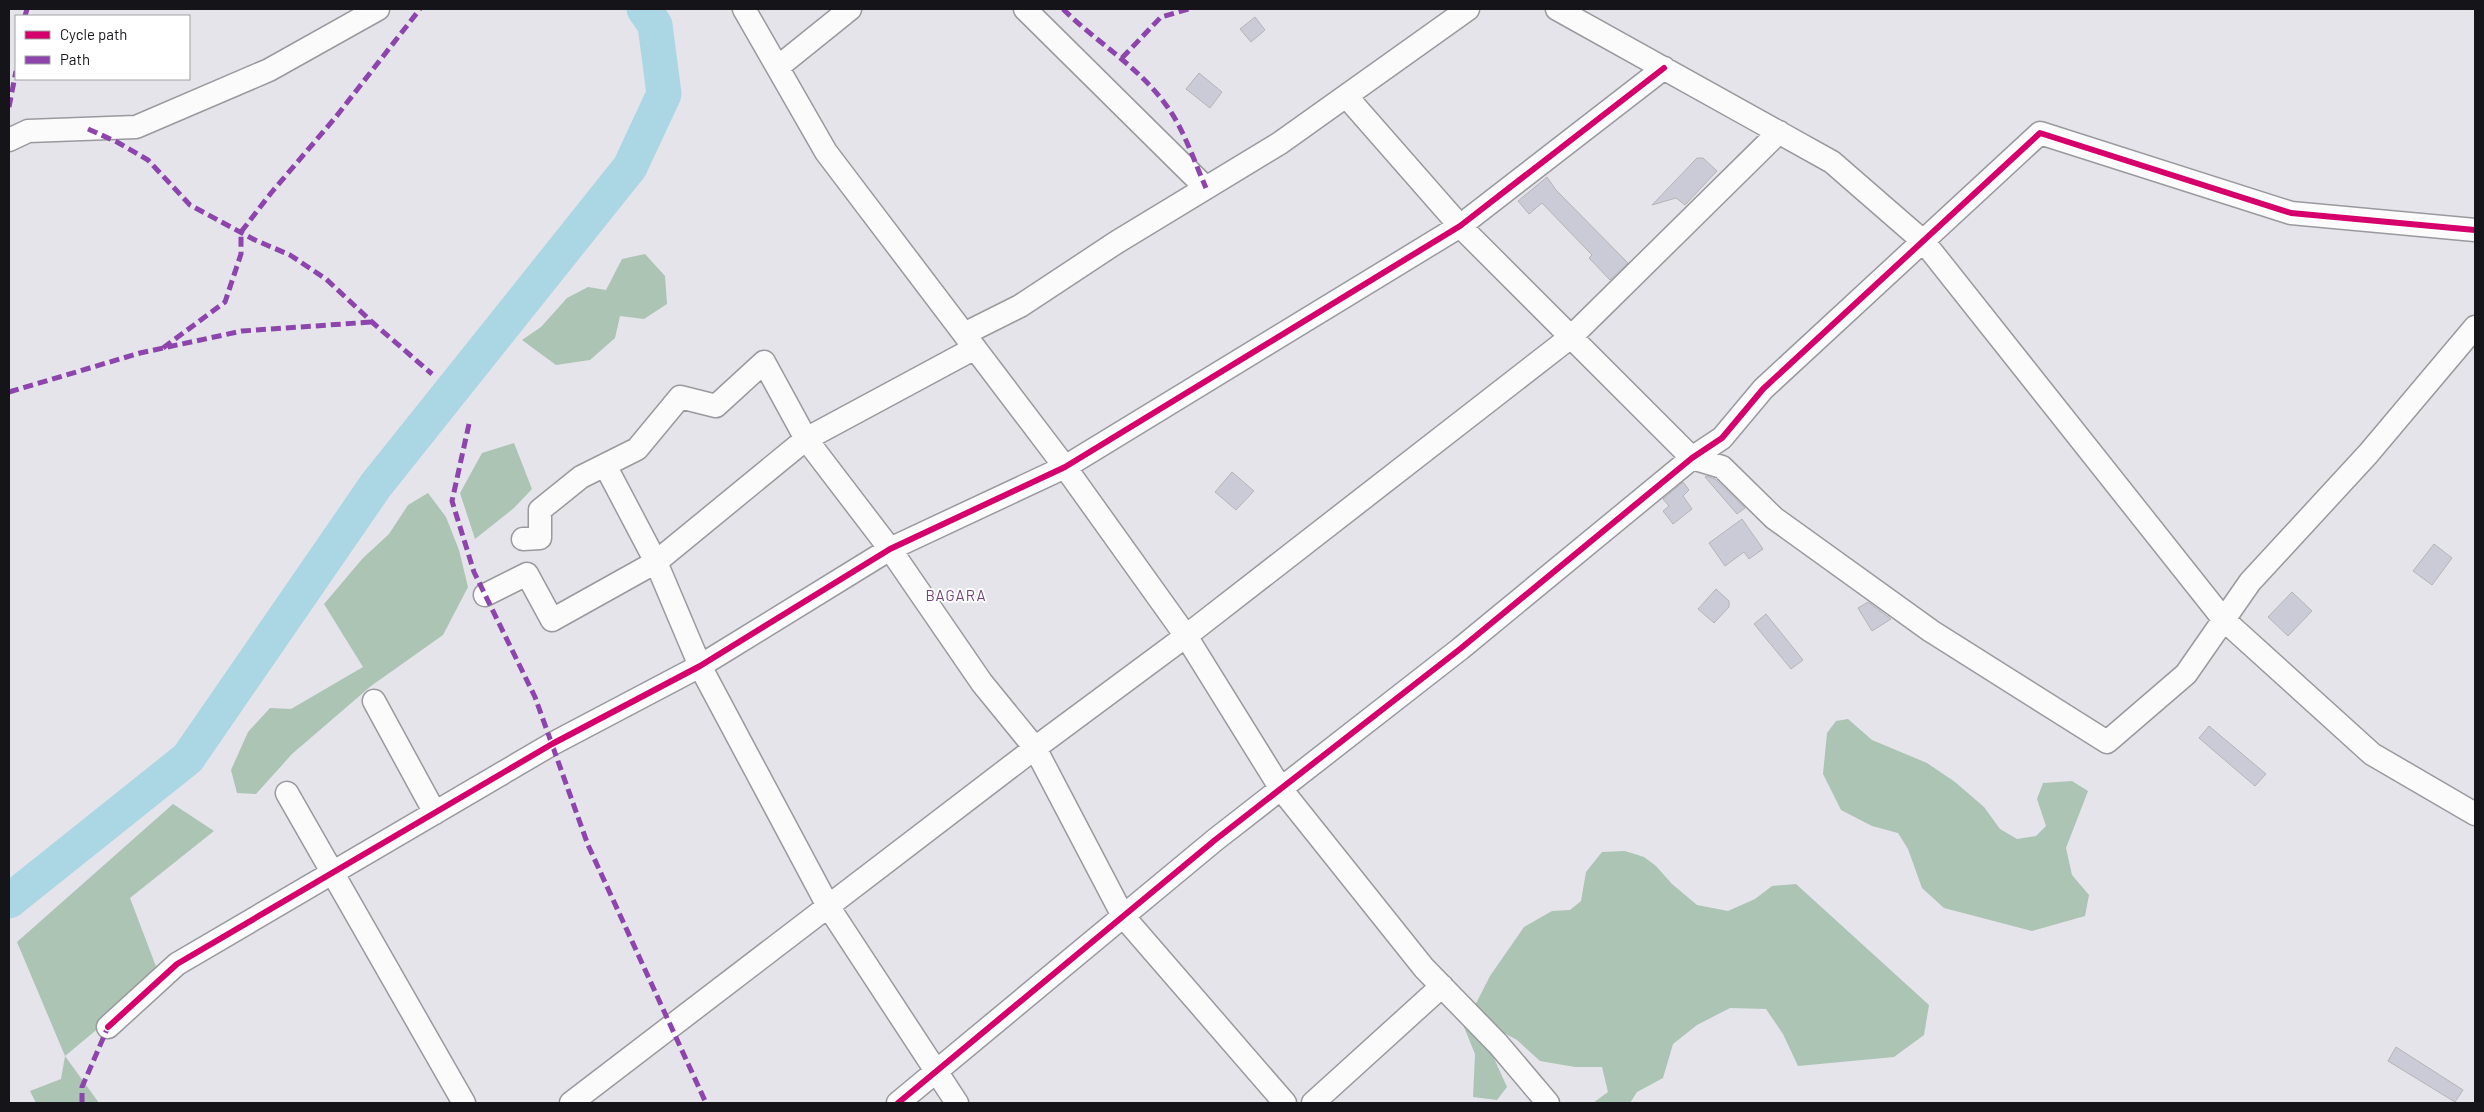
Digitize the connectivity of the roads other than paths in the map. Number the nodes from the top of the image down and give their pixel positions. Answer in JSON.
{"nodes":[{"id":1,"x":378,"y":9,"type":"edge"},
{"id":2,"x":744,"y":9,"type":"edge"},
{"id":3,"x":850,"y":9,"type":"edge"},
{"id":4,"x":1025,"y":9,"type":"edge"},
{"id":5,"x":1468,"y":9,"type":"edge"},
{"id":6,"x":1557,"y":9,"type":"edge"},
{"id":7,"x":778,"y":68,"type":"junction"},
{"id":8,"x":1664,"y":68,"type":"junction"},
{"id":9,"x":1346,"y":96,"type":"junction"},
{"id":10,"x":1779,"y":132,"type":"junction"},
{"id":11,"x":9,"y":140,"type":"edge"},
{"id":12,"x":1206,"y":188,"type":"junction"},
{"id":13,"x":1460,"y":226,"type":"junction"},
{"id":14,"x":2475,"y":230,"type":"edge"},
{"id":15,"x":1924,"y":242,"type":"junction"},
{"id":16,"x":2475,"y":327,"type":"edge"},
{"id":17,"x":1572,"y":336,"type":"junction"},
{"id":18,"x":969,"y":341,"type":"junction"},
{"id":19,"x":806,"y":439,"type":"junction"},
{"id":20,"x":1692,"y":458,"type":"junction"},
{"id":21,"x":605,"y":465,"type":"junction"},
{"id":22,"x":1065,"y":467,"type":"junction"},
{"id":23,"x":523,"y":539,"type":"dead end"},
{"id":24,"x":890,"y":550,"type":"junction"},
{"id":25,"x":656,"y":562,"type":"junction"},
{"id":26,"x":485,"y":595,"type":"dead end"},
{"id":27,"x":2224,"y":620,"type":"junction"},
{"id":28,"x":1186,"y":636,"type":"junction"},
{"id":29,"x":700,"y":666,"type":"junction"},
{"id":30,"x":374,"y":701,"type":"dead end"},
{"id":31,"x":1035,"y":748,"type":"junction"},
{"id":32,"x":1281,"y":789,"type":"junction"},
{"id":33,"x":287,"y":793,"type":"dead end"},
{"id":34,"x":435,"y":813,"type":"junction"},
{"id":35,"x":2475,"y":814,"type":"edge"},
{"id":36,"x":333,"y":873,"type":"junction"},
{"id":37,"x":828,"y":906,"type":"junction"},
{"id":38,"x":1122,"y":916,"type":"junction"},
{"id":39,"x":1442,"y":986,"type":"junction"},
{"id":40,"x":108,"y":1027,"type":"dead end"},
{"id":41,"x":935,"y":1072,"type":"junction"},
{"id":42,"x":464,"y":1103,"type":"edge"},
{"id":43,"x":571,"y":1103,"type":"edge"},
{"id":44,"x":898,"y":1103,"type":"edge"},
{"id":45,"x":957,"y":1103,"type":"edge"},
{"id":46,"x":1285,"y":1103,"type":"edge"},
{"id":47,"x":1313,"y":1103,"type":"edge"},
{"id":48,"x":1548,"y":1103,"type":"edge"}],
"edges":[{"from":1,"to":11,"type":"street"},
{"from":2,"to":7,"type":"street"},
{"from":3,"to":7,"type":"street"},
{"from":4,"to":12,"type":"street"},
{"from":5,"to":9,"type":"street"},
{"from":6,"to":8,"type":"street"},
{"from":7,"to":18,"type":"street"},
{"from":8,"to":10,"type":"street"},
{"from":8,"to":13,"type":"street"},
{"from":9,"to":12,"type":"street"},
{"from":9,"to":13,"type":"street"},
{"from":10,"to":15,"type":"street"},
{"from":10,"to":17,"type":"street"},
{"from":12,"to":18,"type":"street"},
{"from":13,"to":17,"type":"street"},
{"from":13,"to":22,"type":"street"},
{"from":14,"to":15,"type":"street"},
{"from":15,"to":20,"type":"street"},
{"from":15,"to":27,"type":"street"},
{"from":16,"to":27,"type":"street"},
{"from":17,"to":20,"type":"street"},
{"from":17,"to":28,"type":"street"},
{"from":18,"to":19,"type":"street"},
{"from":18,"to":22,"type":"street"},
{"from":19,"to":21,"type":"street"},
{"from":19,"to":24,"type":"street"},
{"from":19,"to":25,"type":"street"},
{"from":20,"to":27,"type":"street"},
{"from":20,"to":32,"type":"street"},
{"from":21,"to":23,"type":"street"},
{"from":21,"to":25,"type":"street"},
{"from":22,"to":24,"type":"street"},
{"from":22,"to":28,"type":"street"},
{"from":24,"to":29,"type":"street"},
{"from":24,"to":31,"type":"street"},
{"from":25,"to":26,"type":"street"},
{"from":25,"to":29,"type":"street"},
{"from":27,"to":35,"type":"street"},
{"from":28,"to":31,"type":"street"},
{"from":28,"to":32,"type":"street"},
{"from":29,"to":34,"type":"street"},
{"from":29,"to":37,"type":"street"},
{"from":30,"to":34,"type":"street"},
{"from":31,"to":37,"type":"street"},
{"from":31,"to":38,"type":"street"},
{"from":32,"to":38,"type":"street"},
{"from":32,"to":39,"type":"street"},
{"from":33,"to":36,"type":"street"},
{"from":34,"to":36,"type":"street"},
{"from":36,"to":40,"type":"street"},
{"from":36,"to":42,"type":"street"},
{"from":37,"to":41,"type":"street"},
{"from":37,"to":43,"type":"street"},
{"from":38,"to":41,"type":"street"},
{"from":38,"to":46,"type":"street"},
{"from":39,"to":47,"type":"street"},
{"from":39,"to":48,"type":"street"},
{"from":41,"to":44,"type":"street"},
{"from":41,"to":45,"type":"street"}]}
